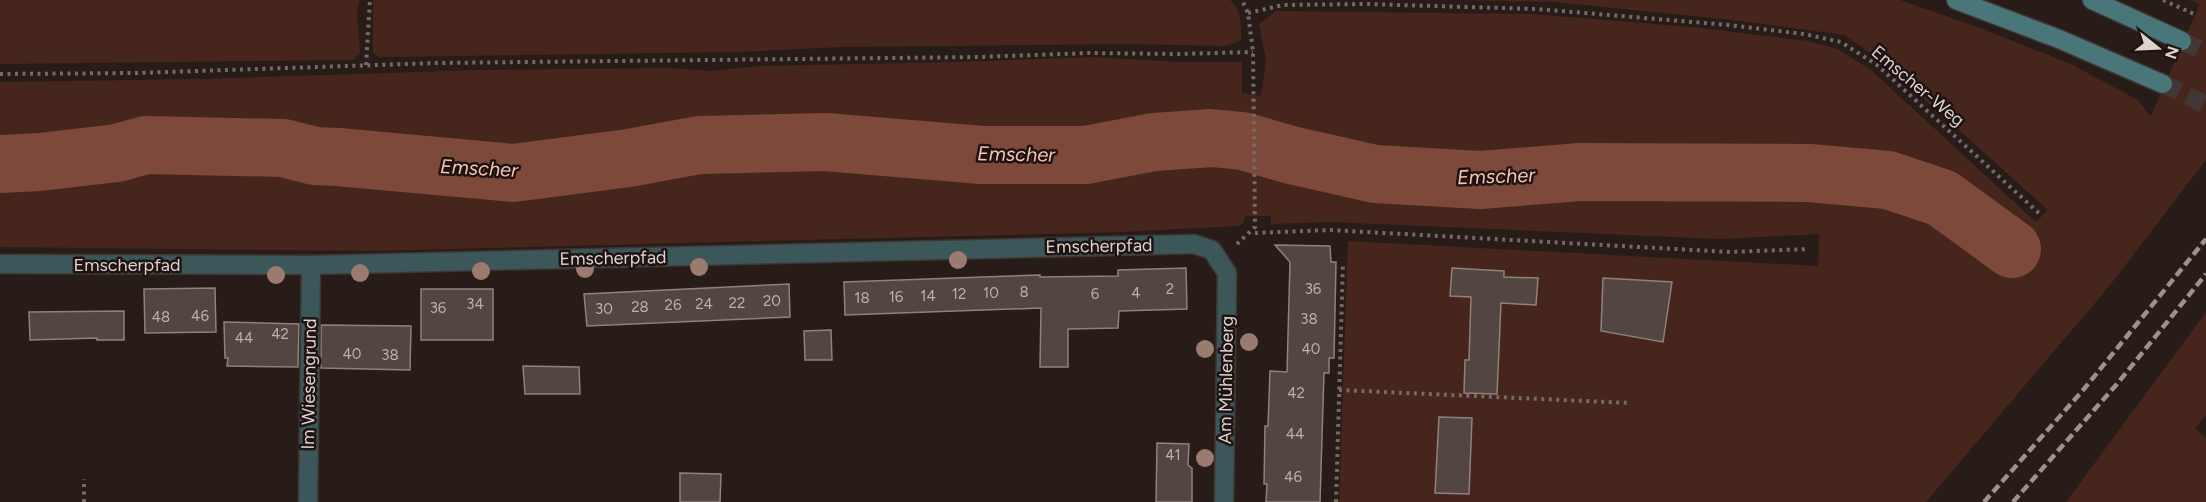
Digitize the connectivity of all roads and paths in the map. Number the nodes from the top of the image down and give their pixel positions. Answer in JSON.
{"nodes":[{"id":1,"x":370,"y":0,"type":"edge"},
{"id":2,"x":1242,"y":0,"type":"edge"},
{"id":3,"x":1956,"y":0,"type":"edge"},
{"id":4,"x":2092,"y":0,"type":"edge"},
{"id":5,"x":2163,"y":0,"type":"edge"},
{"id":6,"x":1248,"y":13,"type":"junction"},
{"id":7,"x":2193,"y":14,"type":"dead end"},
{"id":8,"x":2182,"y":41,"type":"tunnel mouth"},
{"id":9,"x":1253,"y":52,"type":"junction"},
{"id":10,"x":366,"y":65,"type":"junction"},
{"id":11,"x":0,"y":74,"type":"edge"},
{"id":12,"x":2163,"y":84,"type":"tunnel mouth"},
{"id":13,"x":2042,"y":216,"type":"dead end"},
{"id":14,"x":1256,"y":227,"type":"dead end"},
{"id":15,"x":1255,"y":233,"type":"dead end"},
{"id":16,"x":1809,"y":249,"type":"dead end"},
{"id":17,"x":1220,"y":260,"type":"joint"},
{"id":18,"x":1343,"y":262,"type":"dead end"},
{"id":19,"x":0,"y":264,"type":"edge"},
{"id":20,"x":311,"y":266,"type":"junction"},
{"id":21,"x":1339,"y":390,"type":"junction"},
{"id":22,"x":1630,"y":403,"type":"dead end"},
{"id":23,"x":84,"y":479,"type":"dead end"},
{"id":24,"x":84,"y":502,"type":"edge"},
{"id":25,"x":308,"y":502,"type":"edge"},
{"id":26,"x":1224,"y":502,"type":"edge"},
{"id":27,"x":1336,"y":502,"type":"edge"}],
"edges":[{"from":1,"to":10,"type":"path"},
{"from":2,"to":6,"type":"path"},
{"from":3,"to":12,"type":"main road"},
{"from":4,"to":8,"type":"main road"},
{"from":5,"to":7,"type":"path"},
{"from":6,"to":9,"type":"path"},
{"from":6,"to":13,"type":"path","name":"Emscher-Weg"},
{"from":9,"to":10,"type":"path"},
{"from":9,"to":14,"type":"path"},
{"from":10,"to":11,"type":"path"},
{"from":15,"to":16,"type":"path"},
{"from":17,"to":20,"type":"street","name":"Emscherpfad"},
{"from":17,"to":26,"type":"street","name":"Am Mühlenberg"},
{"from":18,"to":21,"type":"path"},
{"from":19,"to":20,"type":"street","name":"Emscherpfad"},
{"from":20,"to":25,"type":"street","name":"Im Wiesengrund"},
{"from":21,"to":22,"type":"path"},
{"from":21,"to":27,"type":"path"},
{"from":23,"to":24,"type":"path"}]}
